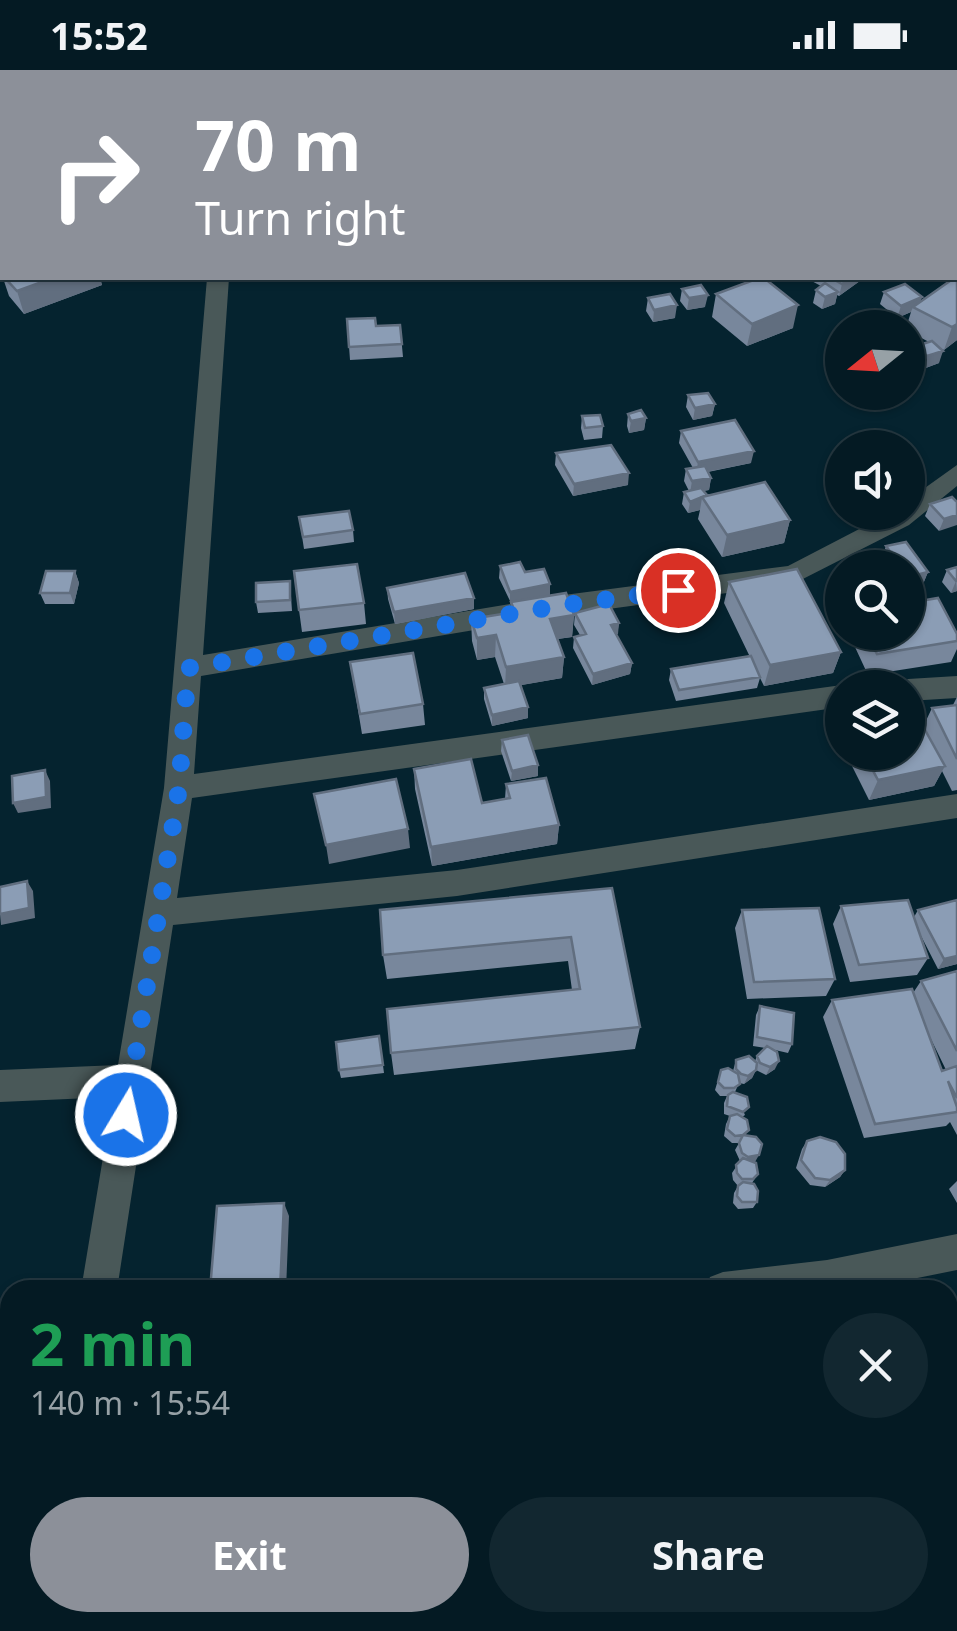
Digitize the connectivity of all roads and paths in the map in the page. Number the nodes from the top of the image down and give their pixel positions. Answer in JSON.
{"nodes":[{"id":1,"x":218,"y":280,"type":"edge"},
{"id":2,"x":952,"y":482,"type":"edge"},
{"id":3,"x":188,"y":668,"type":"junction"},
{"id":4,"x":957,"y":687,"type":"edge"},
{"id":5,"x":925,"y":689,"type":"edge"},
{"id":6,"x":825,"y":698,"type":"edge"},
{"id":7,"x":179,"y":788,"type":"junction"},
{"id":8,"x":957,"y":806,"type":"edge"},
{"id":9,"x":159,"y":913,"type":"junction"},
{"id":10,"x":132,"y":1080,"type":"junction"},
{"id":11,"x":0,"y":1086,"type":"edge"},
{"id":12,"x":957,"y":1252,"type":"edge"},
{"id":13,"x":101,"y":1280,"type":"edge"},
{"id":14,"x":809,"y":1280,"type":"edge"}],
"edges":[{"from":1,"to":3,"type":"street"},
{"from":2,"to":3,"type":"street"},
{"from":3,"to":7,"type":"street"},
{"from":4,"to":5,"type":"street"},
{"from":6,"to":7,"type":"street"},
{"from":7,"to":9,"type":"street"},
{"from":8,"to":9,"type":"street"},
{"from":9,"to":10,"type":"street"},
{"from":10,"to":11,"type":"street"},
{"from":10,"to":13,"type":"street"},
{"from":12,"to":14,"type":"street"}]}
